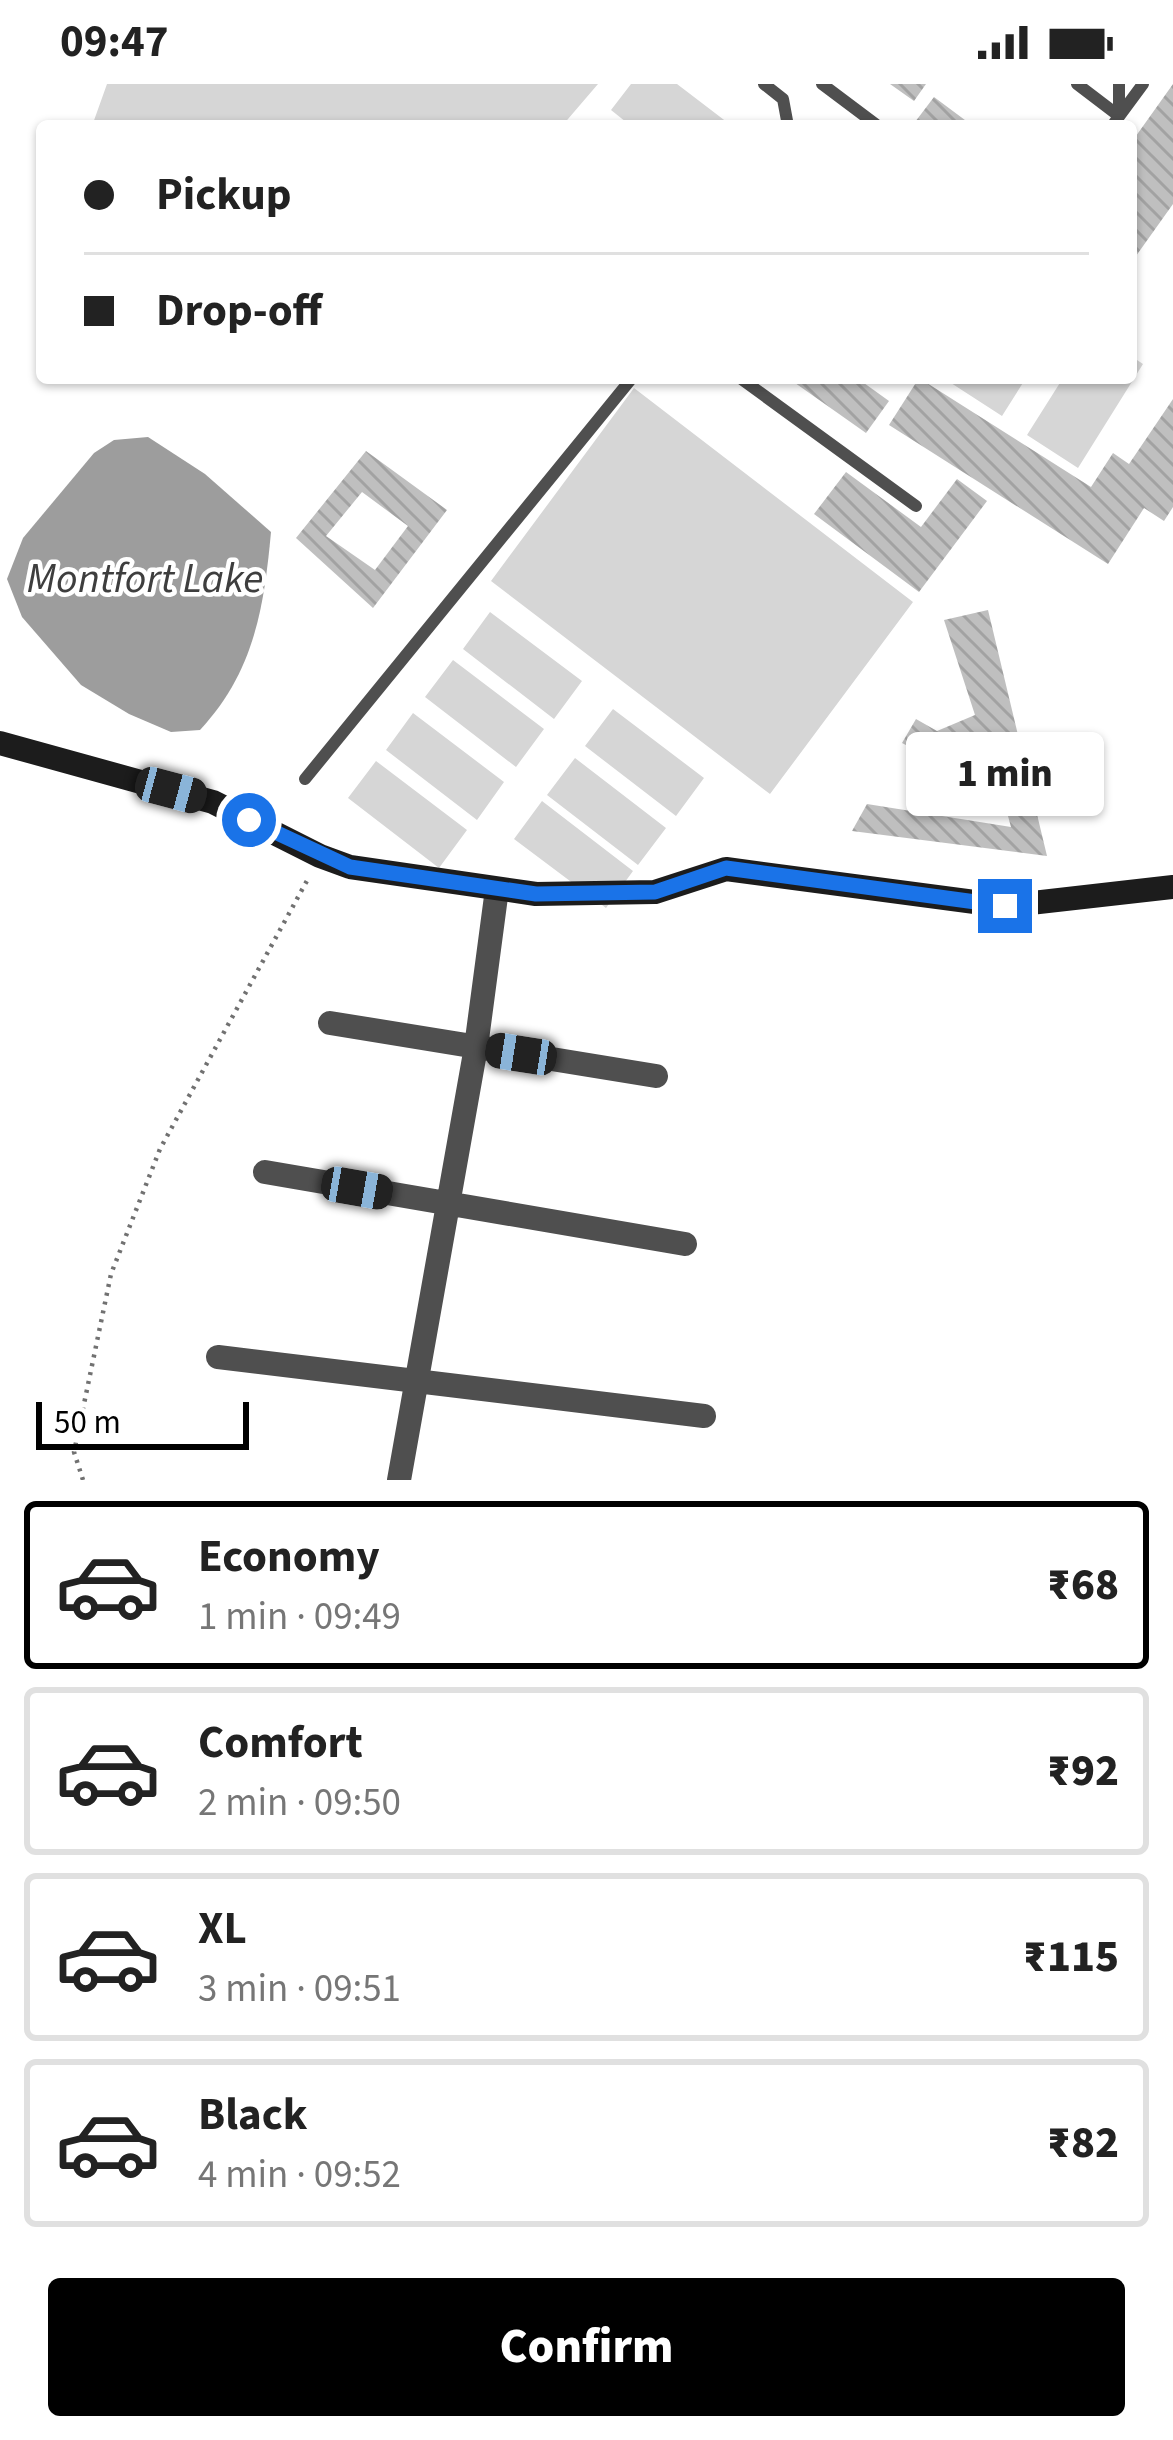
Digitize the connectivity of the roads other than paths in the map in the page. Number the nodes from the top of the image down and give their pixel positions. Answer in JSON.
{"nodes":[{"id":1,"x":764,"y":84,"type":"edge"},
{"id":2,"x":822,"y":84,"type":"edge"},
{"id":3,"x":1077,"y":84,"type":"edge"},
{"id":4,"x":1119,"y":84,"type":"edge"},
{"id":5,"x":1143,"y":84,"type":"edge"},
{"id":6,"x":787,"y":120,"type":"edge"},
{"id":7,"x":870,"y":120,"type":"edge"},
{"id":8,"x":1115,"y":120,"type":"edge"},
{"id":9,"x":1116,"y":120,"type":"edge"},
{"id":10,"x":1117,"y":120,"type":"edge"},
{"id":11,"x":627,"y":384,"type":"edge"},
{"id":12,"x":748,"y":384,"type":"edge"},
{"id":13,"x":916,"y":506,"type":"dead end"},
{"id":14,"x":0,"y":743,"type":"edge"},
{"id":15,"x":305,"y":779,"type":"dead end"},
{"id":16,"x":1173,"y":887,"type":"edge"},
{"id":17,"x":497,"y":889,"type":"junction"},
{"id":18,"x":330,"y":1023,"type":"dead end"},
{"id":19,"x":476,"y":1047,"type":"junction"},
{"id":20,"x":656,"y":1076,"type":"dead end"},
{"id":21,"x":265,"y":1172,"type":"dead end"},
{"id":22,"x":448,"y":1203,"type":"junction"},
{"id":23,"x":685,"y":1244,"type":"dead end"},
{"id":24,"x":218,"y":1357,"type":"dead end"},
{"id":25,"x":416,"y":1384,"type":"junction"},
{"id":26,"x":704,"y":1416,"type":"dead end"},
{"id":27,"x":399,"y":1480,"type":"edge"}],
"edges":[{"from":1,"to":6,"type":"lane"},
{"from":2,"to":7,"type":"lane"},
{"from":3,"to":8,"type":"lane"},
{"from":4,"to":9,"type":"lane"},
{"from":5,"to":10,"type":"lane"},
{"from":11,"to":15,"type":"lane"},
{"from":12,"to":13,"type":"lane"},
{"from":14,"to":17,"type":"main road"},
{"from":16,"to":17,"type":"main road"},
{"from":17,"to":19,"type":"street"},
{"from":18,"to":19,"type":"street"},
{"from":19,"to":20,"type":"street"},
{"from":19,"to":22,"type":"street"},
{"from":21,"to":22,"type":"street"},
{"from":22,"to":23,"type":"street"},
{"from":22,"to":25,"type":"street"},
{"from":24,"to":25,"type":"street"},
{"from":25,"to":26,"type":"street"},
{"from":25,"to":27,"type":"street"}]}
